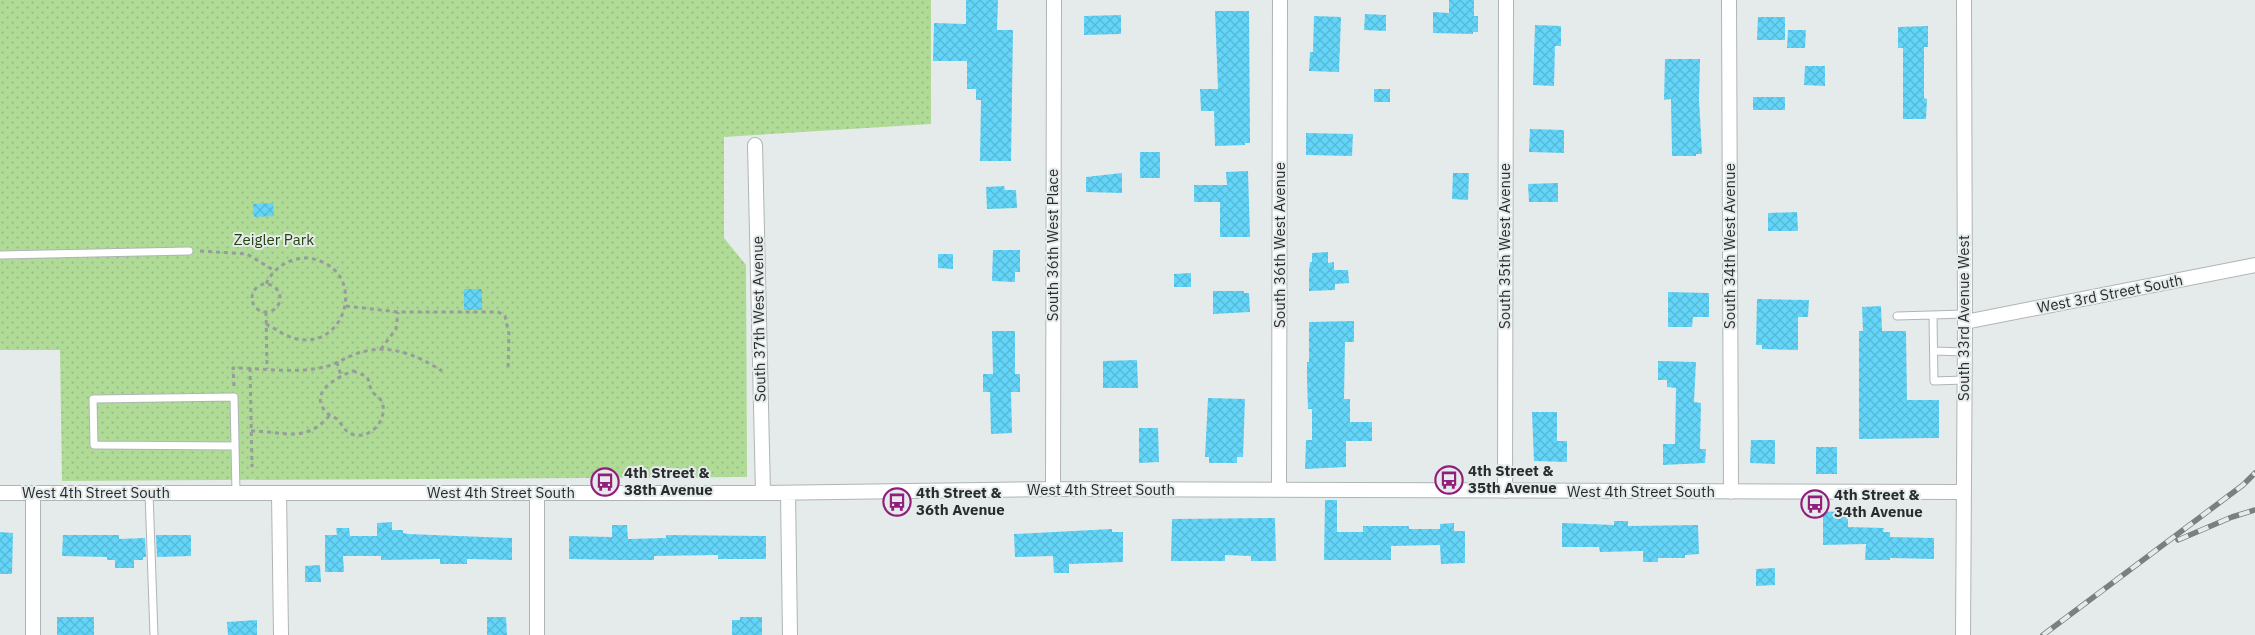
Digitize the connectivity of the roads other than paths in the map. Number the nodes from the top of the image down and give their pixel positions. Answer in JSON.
{"nodes":[{"id":1,"x":1054,"y":0,"type":"edge"},
{"id":2,"x":1280,"y":0,"type":"edge"},
{"id":3,"x":1506,"y":0,"type":"edge"},
{"id":4,"x":1729,"y":0,"type":"edge"},
{"id":5,"x":1964,"y":0,"type":"edge"},
{"id":6,"x":755,"y":146,"type":"dead end"},
{"id":7,"x":189,"y":251,"type":"road end"},
{"id":8,"x":0,"y":255,"type":"edge"},
{"id":9,"x":2255,"y":265,"type":"edge"},
{"id":10,"x":1933,"y":315,"type":"junction"},
{"id":11,"x":1897,"y":316,"type":"dead end"},
{"id":12,"x":1965,"y":318,"type":"junction"},
{"id":13,"x":1934,"y":351,"type":"junction"},
{"id":14,"x":1965,"y":352,"type":"junction"},
{"id":15,"x":1964,"y":380,"type":"junction"},
{"id":16,"x":235,"y":446,"type":"junction"},
{"id":17,"x":1053,"y":490,"type":"junction"},
{"id":18,"x":1280,"y":490,"type":"junction"},
{"id":19,"x":1504,"y":491,"type":"junction"},
{"id":20,"x":1731,"y":492,"type":"junction"},
{"id":21,"x":1962,"y":492,"type":"junction"},
{"id":22,"x":236,"y":493,"type":"junction"},
{"id":23,"x":279,"y":493,"type":"junction"},
{"id":24,"x":788,"y":493,"type":"junction"},
{"id":25,"x":0,"y":494,"type":"edge"},
{"id":26,"x":33,"y":494,"type":"junction"},
{"id":27,"x":149,"y":494,"type":"junction"},
{"id":28,"x":537,"y":494,"type":"junction"},
{"id":29,"x":764,"y":494,"type":"junction"},
{"id":30,"x":33,"y":635,"type":"edge"},
{"id":31,"x":154,"y":635,"type":"edge"},
{"id":32,"x":281,"y":635,"type":"edge"},
{"id":33,"x":537,"y":635,"type":"edge"},
{"id":34,"x":790,"y":635,"type":"edge"},
{"id":35,"x":1963,"y":635,"type":"edge"}],
"edges":[{"from":1,"to":17,"type":"street","name":"South 36th West Place"},
{"from":2,"to":18,"type":"street","name":"South 36th West Avenue"},
{"from":3,"to":19,"type":"street","name":"South 35th West Avenue"},
{"from":4,"to":20,"type":"street","name":"South 34th West Avenue"},
{"from":5,"to":12,"type":"street","name":"South 33rd Avenue West"},
{"from":6,"to":29,"type":"street","name":"South 37th West Avenue"},
{"from":7,"to":8,"type":"lane"},
{"from":9,"to":12,"type":"street","name":"West 3rd Street South"},
{"from":10,"to":11,"type":"lane"},
{"from":10,"to":12,"type":"lane"},
{"from":10,"to":13,"type":"lane"},
{"from":12,"to":14,"type":"street","name":"South 33rd Avenue West"},
{"from":13,"to":14,"type":"lane"},
{"from":13,"to":15,"type":"lane"},
{"from":14,"to":15,"type":"street","name":"South 33rd Avenue West"},
{"from":15,"to":21,"type":"street","name":"South 33rd Avenue West"},
{"from":16,"to":16,"type":"lane"},
{"from":16,"to":22,"type":"lane"},
{"from":17,"to":18,"type":"street","name":"West 4th Street South"},
{"from":17,"to":24,"type":"street","name":"West 4th Street South"},
{"from":18,"to":19,"type":"street","name":"West 4th Street South"},
{"from":19,"to":20,"type":"street","name":"West 4th Street South"},
{"from":20,"to":21,"type":"street","name":"West 4th Street South"},
{"from":21,"to":35,"type":"street","name":"South 33rd Avenue West"},
{"from":22,"to":23,"type":"street","name":"West 4th Street South"},
{"from":22,"to":27,"type":"street","name":"West 4th Street South"},
{"from":23,"to":28,"type":"street","name":"West 4th Street South"},
{"from":23,"to":32,"type":"street"},
{"from":24,"to":29,"type":"street","name":"West 4th Street South"},
{"from":24,"to":34,"type":"street"},
{"from":25,"to":26,"type":"street","name":"West 4th Street South"},
{"from":26,"to":27,"type":"street","name":"West 4th Street South"},
{"from":26,"to":30,"type":"street"},
{"from":27,"to":31,"type":"lane"},
{"from":28,"to":29,"type":"street","name":"West 4th Street South"},
{"from":28,"to":33,"type":"street"}]}
